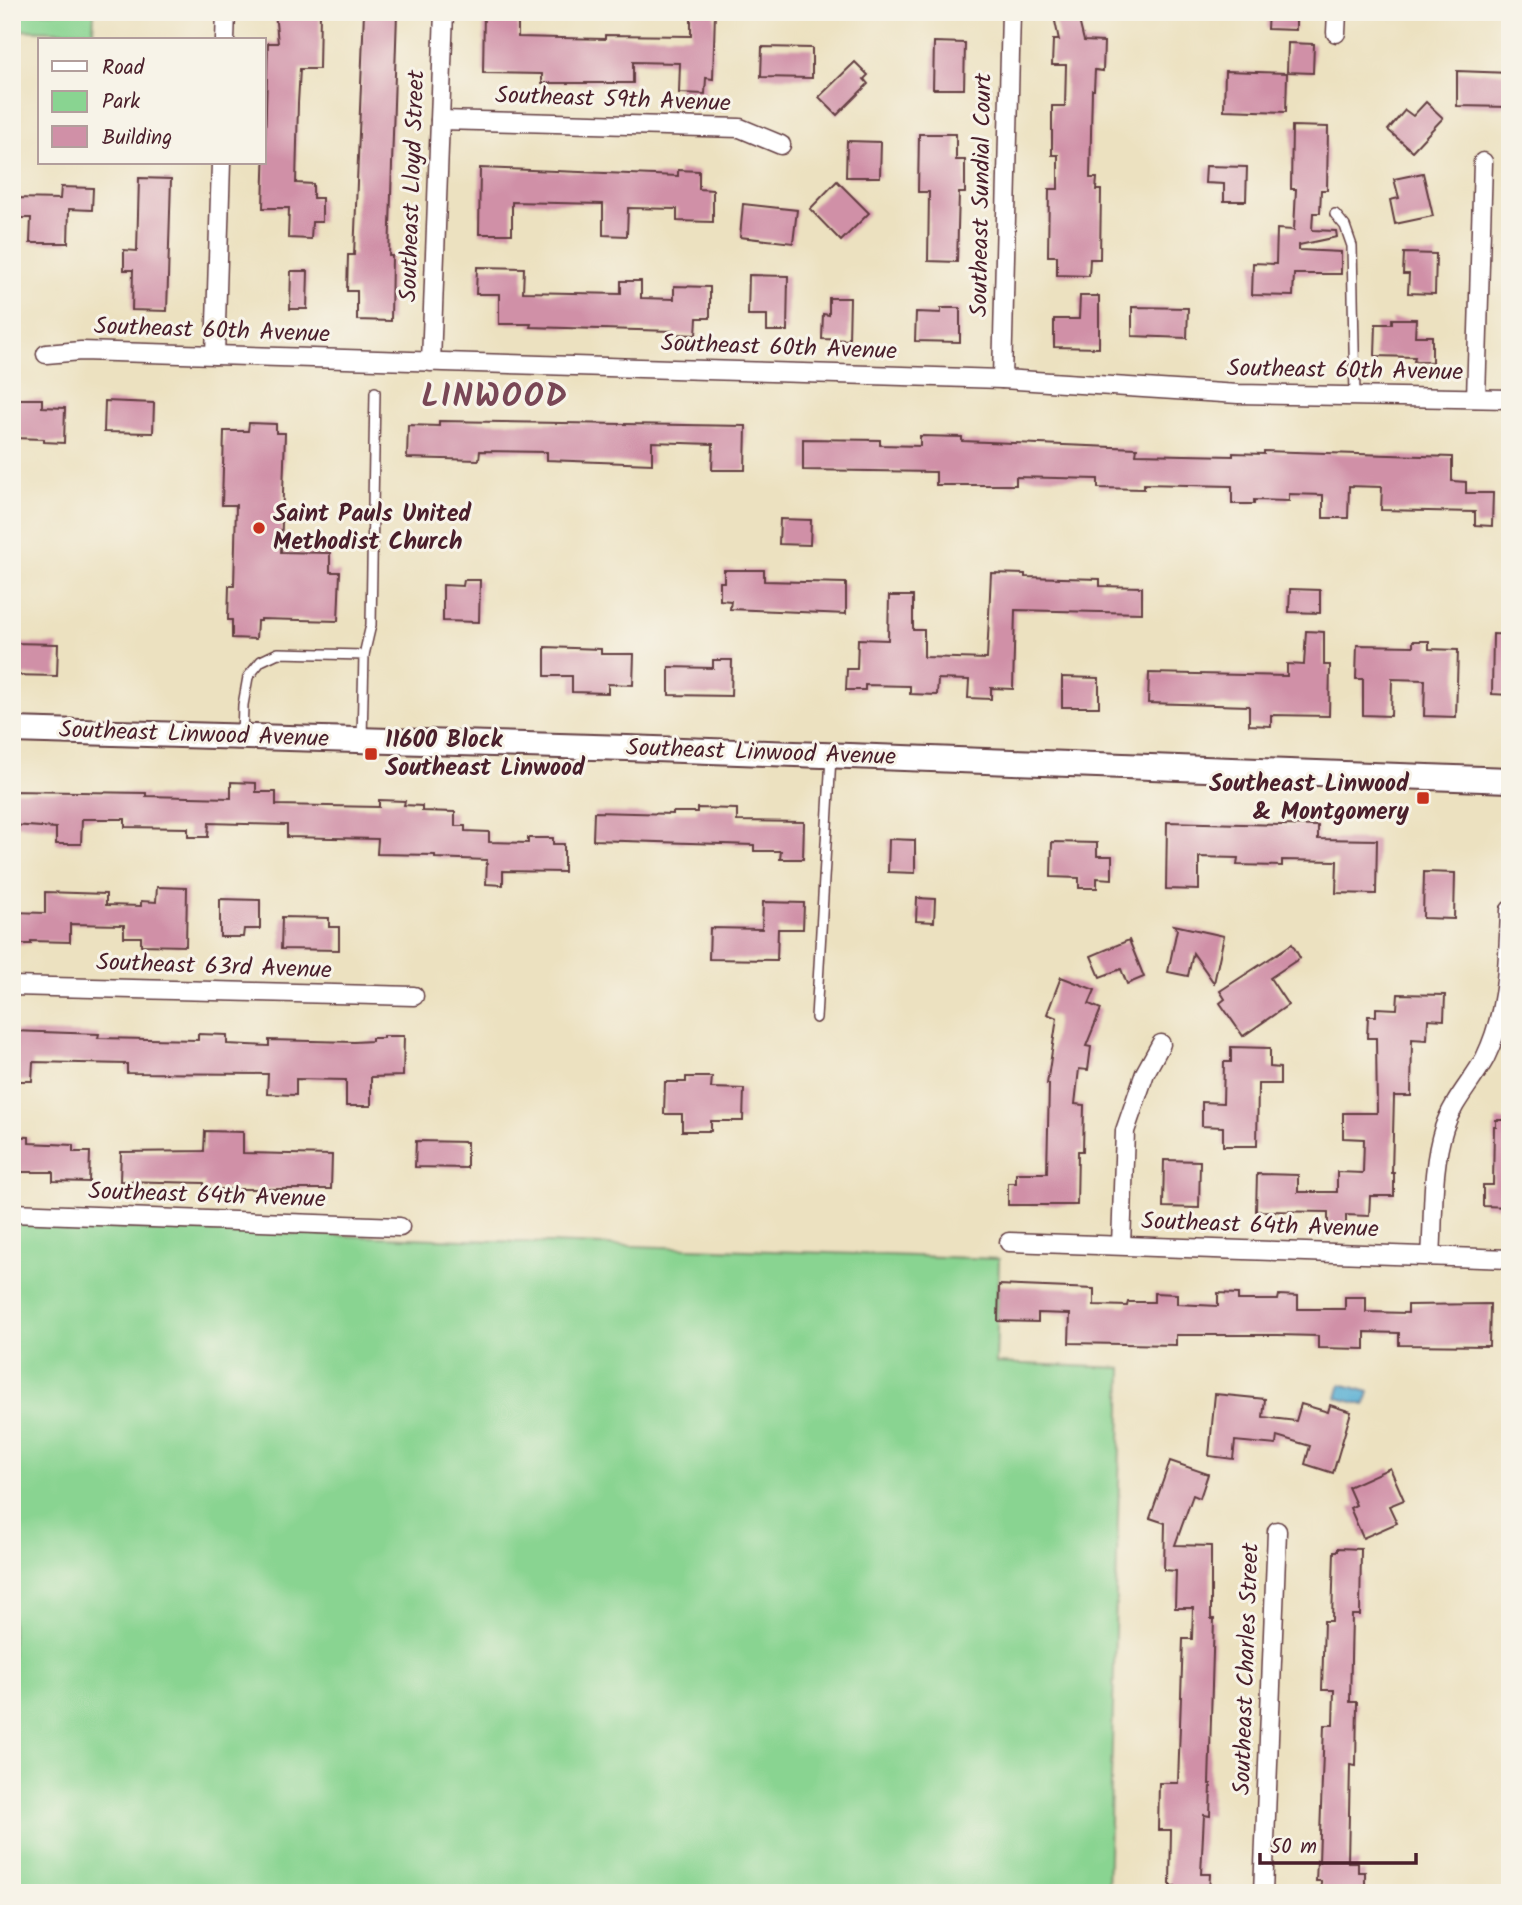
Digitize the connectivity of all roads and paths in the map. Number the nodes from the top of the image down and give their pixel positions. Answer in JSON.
{"nodes":[{"id":1,"x":226,"y":12,"type":"edge"},
{"id":2,"x":444,"y":12,"type":"edge"},
{"id":3,"x":1011,"y":12,"type":"edge"},
{"id":4,"x":1337,"y":12,"type":"edge"},
{"id":5,"x":1336,"y":33,"type":"dead end"},
{"id":6,"x":225,"y":38,"type":"edge"},
{"id":7,"x":440,"y":120,"type":"junction"},
{"id":8,"x":780,"y":145,"type":"dead end"},
{"id":9,"x":1483,"y":162,"type":"dead end"},
{"id":10,"x":221,"y":164,"type":"edge"},
{"id":11,"x":1335,"y":214,"type":"dead end"},
{"id":12,"x":46,"y":354,"type":"dead end"},
{"id":13,"x":215,"y":355,"type":"junction"},
{"id":14,"x":431,"y":362,"type":"junction"},
{"id":15,"x":1002,"y":379,"type":"junction"},
{"id":16,"x":375,"y":392,"type":"dead end"},
{"id":17,"x":1354,"y":396,"type":"junction"},
{"id":18,"x":1476,"y":398,"type":"junction"},
{"id":19,"x":1510,"y":399,"type":"edge"},
{"id":20,"x":364,"y":654,"type":"junction"},
{"id":21,"x":12,"y":730,"type":"edge"},
{"id":22,"x":242,"y":736,"type":"junction"},
{"id":23,"x":362,"y":740,"type":"junction"},
{"id":24,"x":831,"y":755,"type":"junction"},
{"id":25,"x":1510,"y":780,"type":"edge"},
{"id":26,"x":1510,"y":910,"type":"edge"},
{"id":27,"x":12,"y":986,"type":"edge"},
{"id":28,"x":414,"y":996,"type":"dead end"},
{"id":29,"x":816,"y":1018,"type":"dead end"},
{"id":30,"x":1505,"y":1021,"type":"edge"},
{"id":31,"x":1160,"y":1044,"type":"dead end"},
{"id":32,"x":12,"y":1213,"type":"edge"},
{"id":33,"x":400,"y":1227,"type":"dead end"},
{"id":34,"x":1009,"y":1242,"type":"dead end"},
{"id":35,"x":1121,"y":1245,"type":"junction"},
{"id":36,"x":1432,"y":1256,"type":"junction"},
{"id":37,"x":1510,"y":1259,"type":"edge"},
{"id":38,"x":1277,"y":1531,"type":"dead end"},
{"id":39,"x":1263,"y":1893,"type":"edge"}],
"edges":[{"from":1,"to":6,"type":"street"},
{"from":2,"to":7,"type":"street","name":"Southeast Lloyd Street"},
{"from":3,"to":15,"type":"street","name":"Southeast Sundial Court"},
{"from":4,"to":5,"type":"street"},
{"from":7,"to":8,"type":"street","name":"Southeast 59th Avenue"},
{"from":7,"to":14,"type":"street","name":"Southeast Lloyd Street"},
{"from":9,"to":18,"type":"street"},
{"from":10,"to":13,"type":"street"},
{"from":11,"to":17,"type":"lane"},
{"from":12,"to":13,"type":"street","name":"Southeast 60th Avenue"},
{"from":13,"to":14,"type":"street","name":"Southeast 60th Avenue"},
{"from":14,"to":15,"type":"street","name":"Southeast 60th Avenue"},
{"from":15,"to":17,"type":"street","name":"Southeast 60th Avenue"},
{"from":16,"to":20,"type":"lane"},
{"from":17,"to":18,"type":"street","name":"Southeast 60th Avenue"},
{"from":18,"to":19,"type":"street","name":"Southeast 60th Avenue"},
{"from":20,"to":22,"type":"lane"},
{"from":20,"to":23,"type":"lane"},
{"from":21,"to":22,"type":"main road","name":"Southeast Linwood Avenue"},
{"from":22,"to":23,"type":"main road","name":"Southeast Linwood Avenue"},
{"from":23,"to":24,"type":"main road","name":"Southeast Linwood Avenue"},
{"from":24,"to":25,"type":"main road","name":"Southeast Linwood Avenue"},
{"from":24,"to":29,"type":"lane"},
{"from":26,"to":30,"type":"street"},
{"from":27,"to":28,"type":"street","name":"Southeast 63rd Avenue"},
{"from":30,"to":36,"type":"street"},
{"from":31,"to":35,"type":"street"},
{"from":32,"to":33,"type":"street","name":"Southeast 64th Avenue"},
{"from":34,"to":35,"type":"street","name":"Southeast 64th Avenue"},
{"from":35,"to":36,"type":"street","name":"Southeast 64th Avenue"},
{"from":36,"to":37,"type":"street","name":"Southeast 64th Avenue"},
{"from":38,"to":39,"type":"street","name":"Southeast Charles Street"}]}
